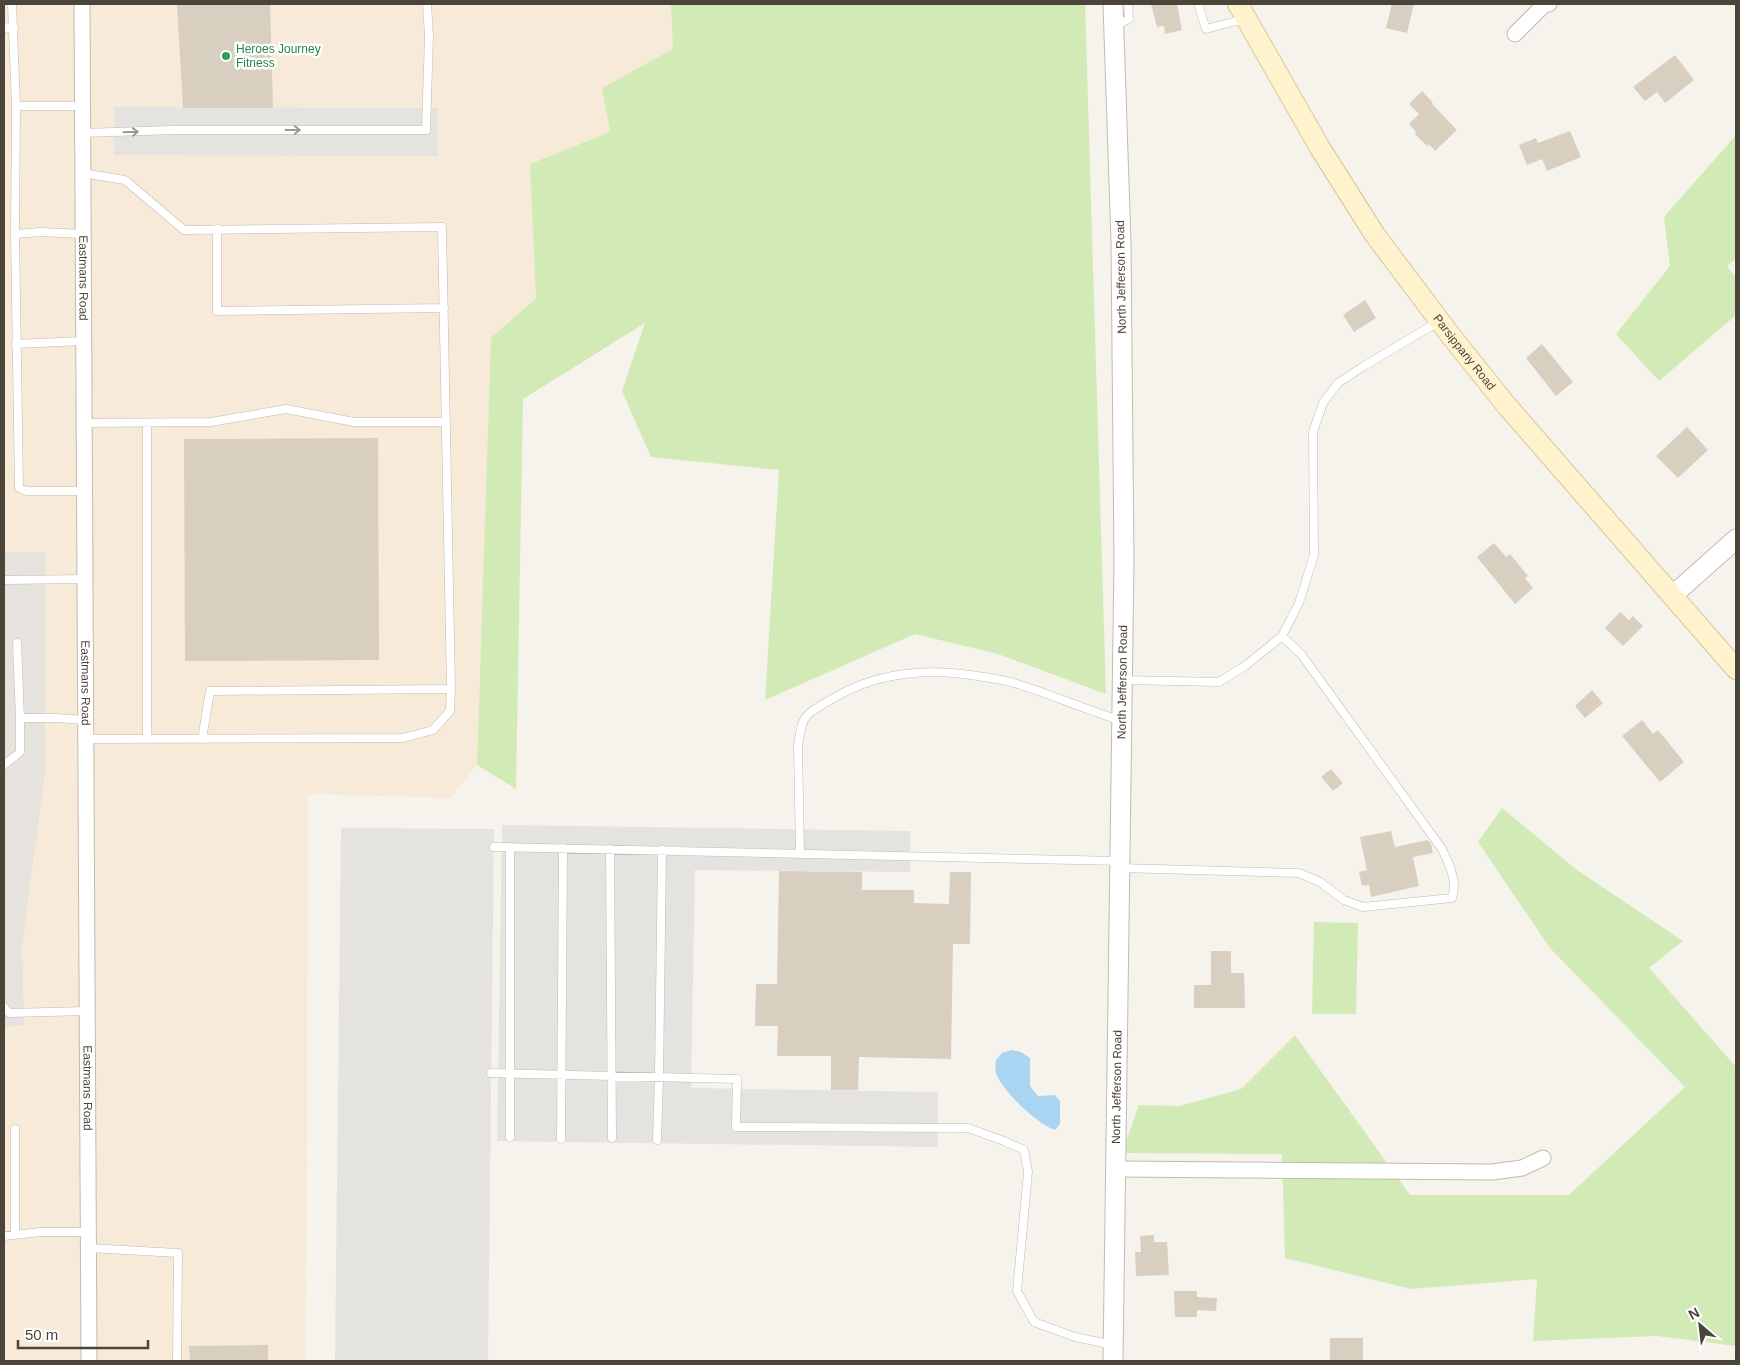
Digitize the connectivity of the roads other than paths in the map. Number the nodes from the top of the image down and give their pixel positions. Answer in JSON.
{"nodes":[{"id":1,"x":12,"y":4,"type":"edge"},
{"id":2,"x":82,"y":4,"type":"edge"},
{"id":3,"x":427,"y":4,"type":"edge"},
{"id":4,"x":1113,"y":4,"type":"edge"},
{"id":5,"x":1128,"y":4,"type":"edge"},
{"id":6,"x":1198,"y":4,"type":"edge"},
{"id":7,"x":1549,"y":4,"type":"edge"},
{"id":8,"x":1242,"y":11,"type":"edge"},
{"id":9,"x":1114,"y":26,"type":"junction"},
{"id":10,"x":14,"y":27,"type":"junction"},
{"id":11,"x":4,"y":28,"type":"edge"},
{"id":12,"x":1515,"y":34,"type":"dead end"},
{"id":13,"x":16,"y":106,"type":"junction"},
{"id":14,"x":82,"y":106,"type":"junction"},
{"id":15,"x":82,"y":133,"type":"junction"},
{"id":16,"x":82,"y":172,"type":"junction"},
{"id":17,"x":217,"y":229,"type":"junction"},
{"id":18,"x":14,"y":234,"type":"junction"},
{"id":19,"x":83,"y":234,"type":"junction"},
{"id":20,"x":444,"y":308,"type":"junction"},
{"id":21,"x":1440,"y":321,"type":"junction"},
{"id":22,"x":83,"y":341,"type":"junction"},
{"id":23,"x":16,"y":344,"type":"junction"},
{"id":24,"x":446,"y":422,"type":"junction"},
{"id":25,"x":84,"y":423,"type":"junction"},
{"id":26,"x":148,"y":423,"type":"junction"},
{"id":27,"x":84,"y":491,"type":"junction"},
{"id":28,"x":1736,"y":540,"type":"edge"},
{"id":29,"x":4,"y":580,"type":"edge"},
{"id":30,"x":85,"y":580,"type":"junction"},
{"id":31,"x":1672,"y":596,"type":"junction"},
{"id":32,"x":1282,"y":636,"type":"junction"},
{"id":33,"x":17,"y":643,"type":"dead end"},
{"id":34,"x":1736,"y":670,"type":"edge"},
{"id":35,"x":1123,"y":680,"type":"junction"},
{"id":36,"x":450,"y":689,"type":"junction"},
{"id":37,"x":20,"y":718,"type":"junction"},
{"id":38,"x":85,"y":720,"type":"junction"},
{"id":39,"x":1122,"y":721,"type":"junction"},
{"id":40,"x":86,"y":739,"type":"junction"},
{"id":41,"x":202,"y":739,"type":"junction"},
{"id":42,"x":147,"y":740,"type":"junction"},
{"id":43,"x":4,"y":765,"type":"edge"},
{"id":44,"x":494,"y":847,"type":"dead end"},
{"id":45,"x":510,"y":847,"type":"junction"},
{"id":46,"x":564,"y":848,"type":"junction"},
{"id":47,"x":610,"y":849,"type":"junction"},
{"id":48,"x":662,"y":850,"type":"junction"},
{"id":49,"x":800,"y":854,"type":"junction"},
{"id":50,"x":1120,"y":865,"type":"junction"},
{"id":51,"x":4,"y":1007,"type":"edge"},
{"id":52,"x":87,"y":1011,"type":"junction"},
{"id":53,"x":491,"y":1073,"type":"dead end"},
{"id":54,"x":510,"y":1073,"type":"junction"},
{"id":55,"x":561,"y":1074,"type":"junction"},
{"id":56,"x":612,"y":1076,"type":"junction"},
{"id":57,"x":659,"y":1077,"type":"junction"},
{"id":58,"x":15,"y":1129,"type":"dead end"},
{"id":59,"x":510,"y":1137,"type":"dead end"},
{"id":60,"x":612,"y":1138,"type":"dead end"},
{"id":61,"x":561,"y":1140,"type":"dead end"},
{"id":62,"x":657,"y":1140,"type":"dead end"},
{"id":63,"x":1543,"y":1158,"type":"dead end"},
{"id":64,"x":1116,"y":1169,"type":"junction"},
{"id":65,"x":89,"y":1232,"type":"junction"},
{"id":66,"x":15,"y":1235,"type":"junction"},
{"id":67,"x":4,"y":1236,"type":"edge"},
{"id":68,"x":89,"y":1248,"type":"junction"},
{"id":69,"x":1113,"y":1353,"type":"edge"},
{"id":70,"x":89,"y":1361,"type":"edge"},
{"id":71,"x":177,"y":1361,"type":"edge"}],
"edges":[{"from":1,"to":10,"type":"lane"},
{"from":2,"to":14,"type":"street","name":"Eastmans Road"},
{"from":15,"to":3,"type":"lane","one_way":true},
{"from":4,"to":9,"type":"street","name":"North Jefferson Road"},
{"from":5,"to":9,"type":"lane"},
{"from":6,"to":8,"type":"lane"},
{"from":7,"to":12,"type":"street"},
{"from":8,"to":21,"type":"main road","name":"Parsippany Road"},
{"from":9,"to":35,"type":"street","name":"North Jefferson Road"},
{"from":10,"to":11,"type":"lane"},
{"from":10,"to":13,"type":"lane"},
{"from":13,"to":14,"type":"lane"},
{"from":13,"to":18,"type":"lane"},
{"from":14,"to":15,"type":"street","name":"Eastmans Road"},
{"from":15,"to":16,"type":"street","name":"Eastmans Road"},
{"from":16,"to":17,"type":"lane"},
{"from":16,"to":19,"type":"street","name":"Eastmans Road"},
{"from":17,"to":20,"type":"lane"},
{"from":17,"to":20,"type":"lane"},
{"from":18,"to":19,"type":"lane"},
{"from":18,"to":23,"type":"lane"},
{"from":19,"to":22,"type":"street","name":"Eastmans Road"},
{"from":20,"to":24,"type":"lane"},
{"from":21,"to":31,"type":"main road","name":"Parsippany Road"},
{"from":21,"to":32,"type":"lane"},
{"from":22,"to":23,"type":"lane"},
{"from":22,"to":25,"type":"street","name":"Eastmans Road"},
{"from":23,"to":27,"type":"lane"},
{"from":24,"to":26,"type":"lane"},
{"from":24,"to":36,"type":"lane"},
{"from":25,"to":26,"type":"lane"},
{"from":25,"to":27,"type":"street","name":"Eastmans Road"},
{"from":26,"to":42,"type":"lane"},
{"from":27,"to":30,"type":"street","name":"Eastmans Road"},
{"from":28,"to":31,"type":"street"},
{"from":29,"to":30,"type":"lane"},
{"from":30,"to":38,"type":"street","name":"Eastmans Road"},
{"from":31,"to":34,"type":"main road","name":"Parsippany Road"},
{"from":32,"to":35,"type":"lane"},
{"from":32,"to":50,"type":"lane"},
{"from":33,"to":37,"type":"lane"},
{"from":35,"to":39,"type":"street","name":"North Jefferson Road"},
{"from":36,"to":41,"type":"lane"},
{"from":36,"to":41,"type":"lane"},
{"from":37,"to":38,"type":"lane"},
{"from":37,"to":43,"type":"lane"},
{"from":38,"to":40,"type":"street","name":"Eastmans Road"},
{"from":39,"to":49,"type":"lane"},
{"from":39,"to":50,"type":"street","name":"North Jefferson Road"},
{"from":40,"to":42,"type":"lane"},
{"from":40,"to":52,"type":"street","name":"Eastmans Road"},
{"from":41,"to":42,"type":"lane"},
{"from":44,"to":45,"type":"lane"},
{"from":45,"to":46,"type":"lane"},
{"from":45,"to":54,"type":"lane"},
{"from":46,"to":47,"type":"lane"},
{"from":46,"to":55,"type":"lane"},
{"from":47,"to":48,"type":"lane"},
{"from":47,"to":56,"type":"lane"},
{"from":48,"to":49,"type":"lane"},
{"from":48,"to":57,"type":"lane"},
{"from":49,"to":50,"type":"lane"},
{"from":50,"to":64,"type":"street","name":"North Jefferson Road"},
{"from":51,"to":52,"type":"lane"},
{"from":52,"to":65,"type":"street","name":"Eastmans Road"},
{"from":53,"to":54,"type":"lane"},
{"from":54,"to":55,"type":"lane"},
{"from":54,"to":59,"type":"lane"},
{"from":55,"to":56,"type":"lane"},
{"from":55,"to":61,"type":"lane"},
{"from":56,"to":57,"type":"lane"},
{"from":56,"to":60,"type":"lane"},
{"from":57,"to":62,"type":"lane"},
{"from":57,"to":69,"type":"lane"},
{"from":58,"to":66,"type":"lane"},
{"from":63,"to":64,"type":"street"},
{"from":64,"to":69,"type":"street","name":"North Jefferson Road"},
{"from":65,"to":66,"type":"lane"},
{"from":65,"to":68,"type":"street","name":"Eastmans Road"},
{"from":66,"to":67,"type":"lane"},
{"from":68,"to":70,"type":"street","name":"Eastmans Road"},
{"from":68,"to":71,"type":"lane"}]}
